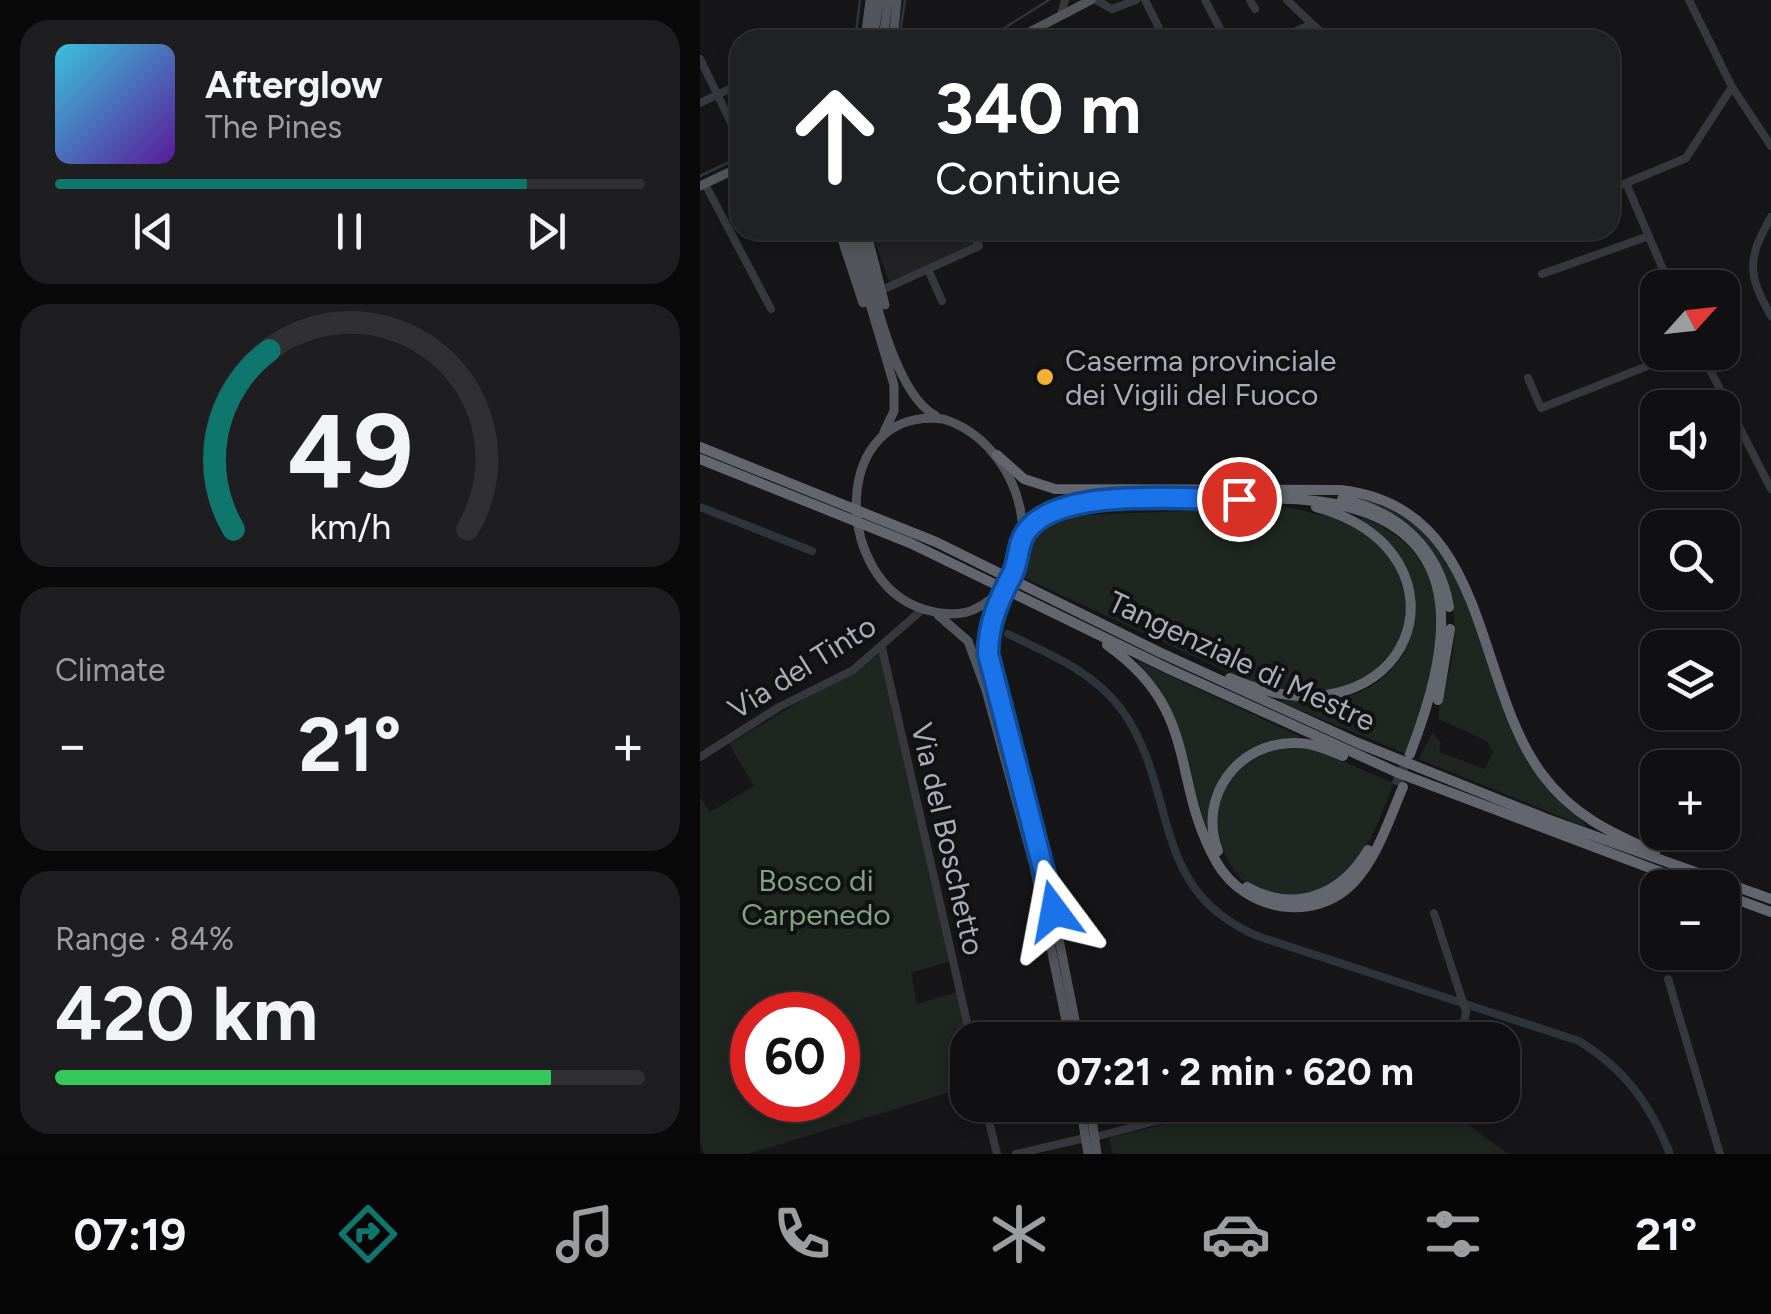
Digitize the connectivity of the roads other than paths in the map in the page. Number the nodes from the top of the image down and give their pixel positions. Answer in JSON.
{"nodes":[{"id":1,"x":870,"y":0,"type":"edge"},
{"id":2,"x":879,"y":0,"type":"edge"},
{"id":3,"x":888,"y":0,"type":"edge"},
{"id":4,"x":898,"y":0,"type":"edge"},
{"id":5,"x":1094,"y":0,"type":"edge"},
{"id":6,"x":1136,"y":0,"type":"edge"},
{"id":7,"x":1145,"y":0,"type":"edge"},
{"id":8,"x":1205,"y":0,"type":"edge"},
{"id":9,"x":1250,"y":0,"type":"edge"},
{"id":10,"x":1287,"y":0,"type":"edge"},
{"id":11,"x":1689,"y":0,"type":"edge"},
{"id":12,"x":1064,"y":8,"type":"edge"},
{"id":13,"x":1255,"y":10,"type":"dead end"},
{"id":14,"x":1310,"y":25,"type":"junction"},
{"id":15,"x":866,"y":30,"type":"edge"},
{"id":16,"x":874,"y":30,"type":"edge"},
{"id":17,"x":884,"y":30,"type":"edge"},
{"id":18,"x":894,"y":30,"type":"edge"},
{"id":19,"x":1021,"y":30,"type":"edge"},
{"id":20,"x":1030,"y":30,"type":"edge"},
{"id":21,"x":1160,"y":30,"type":"edge"},
{"id":22,"x":1221,"y":30,"type":"edge"},
{"id":23,"x":1299,"y":30,"type":"edge"},
{"id":24,"x":1317,"y":30,"type":"edge"},
{"id":25,"x":700,"y":59,"type":"edge"},
{"id":26,"x":1732,"y":87,"type":"junction"},
{"id":27,"x":730,"y":89,"type":"edge"},
{"id":28,"x":717,"y":95,"type":"junction"},
{"id":29,"x":700,"y":103,"type":"edge"},
{"id":30,"x":730,"y":121,"type":"edge"},
{"id":31,"x":1771,"y":146,"type":"edge"},
{"id":32,"x":730,"y":172,"type":"edge"},
{"id":33,"x":1626,"y":183,"type":"junction"},
{"id":34,"x":702,"y":185,"type":"edge"},
{"id":35,"x":1620,"y":185,"type":"edge"},
{"id":36,"x":1771,"y":217,"type":"edge"},
{"id":37,"x":730,"y":236,"type":"edge"},
{"id":38,"x":1649,"y":236,"type":"junction"},
{"id":39,"x":732,"y":240,"type":"edge"},
{"id":40,"x":842,"y":240,"type":"edge"},
{"id":41,"x":851,"y":240,"type":"edge"},
{"id":42,"x":861,"y":240,"type":"edge"},
{"id":43,"x":868,"y":240,"type":"edge"},
{"id":44,"x":975,"y":240,"type":"edge"},
{"id":45,"x":928,"y":269,"type":"junction"},
{"id":46,"x":1663,"y":270,"type":"edge"},
{"id":47,"x":1542,"y":274,"type":"dead end"},
{"id":48,"x":880,"y":294,"type":"junction"},
{"id":49,"x":942,"y":301,"type":"dead end"},
{"id":50,"x":771,"y":310,"type":"dead end"},
{"id":51,"x":1771,"y":316,"type":"edge"},
{"id":52,"x":884,"y":352,"type":"junction"},
{"id":53,"x":1640,"y":369,"type":"edge"},
{"id":54,"x":1710,"y":370,"type":"edge"},
{"id":55,"x":1528,"y":378,"type":"dead end"},
{"id":56,"x":944,"y":419,"type":"junction"},
{"id":57,"x":880,"y":439,"type":"junction"},
{"id":58,"x":700,"y":447,"type":"edge"},
{"id":59,"x":997,"y":455,"type":"junction"},
{"id":60,"x":700,"y":460,"type":"edge"},
{"id":61,"x":1771,"y":488,"type":"edge"},
{"id":62,"x":1262,"y":490,"type":"junction"},
{"id":63,"x":1276,"y":499,"type":"junction"},
{"id":64,"x":1022,"y":540,"type":"junction"},
{"id":65,"x":1007,"y":582,"type":"junction"},
{"id":66,"x":1018,"y":588,"type":"junction"},
{"id":67,"x":926,"y":610,"type":"junction"},
{"id":68,"x":1073,"y":621,"type":"junction"},
{"id":69,"x":1139,"y":642,"type":"junction"},
{"id":70,"x":882,"y":648,"type":"junction"},
{"id":71,"x":700,"y":757,"type":"edge"},
{"id":72,"x":1396,"y":772,"type":"junction"},
{"id":73,"x":1681,"y":868,"type":"junction"},
{"id":74,"x":1656,"y":870,"type":"edge"},
{"id":75,"x":1684,"y":870,"type":"edge"},
{"id":76,"x":1740,"y":891,"type":"edge"},
{"id":77,"x":1771,"y":900,"type":"edge"},
{"id":78,"x":1740,"y":901,"type":"edge"},
{"id":79,"x":1771,"y":912,"type":"edge"},
{"id":80,"x":1434,"y":913,"type":"dead end"},
{"id":81,"x":1668,"y":979,"type":"dead end"},
{"id":82,"x":966,"y":1022,"type":"edge"},
{"id":83,"x":1066,"y":1022,"type":"edge"},
{"id":84,"x":1075,"y":1022,"type":"edge"},
{"id":85,"x":1464,"y":1022,"type":"edge"},
{"id":86,"x":990,"y":1122,"type":"edge"},
{"id":87,"x":1085,"y":1122,"type":"edge"},
{"id":88,"x":1090,"y":1122,"type":"edge"},
{"id":89,"x":1152,"y":1122,"type":"edge"},
{"id":90,"x":1090,"y":1138,"type":"junction"},
{"id":91,"x":997,"y":1154,"type":"edge"},
{"id":92,"x":1016,"y":1154,"type":"edge"},
{"id":93,"x":1088,"y":1154,"type":"edge"},
{"id":94,"x":1097,"y":1154,"type":"edge"},
{"id":95,"x":1720,"y":1154,"type":"edge"}],
"edges":[{"from":1,"to":15,"type":"main road"},
{"from":2,"to":16,"type":"main road"},
{"from":3,"to":17,"type":"main road"},
{"from":4,"to":18,"type":"main road"},
{"from":5,"to":6,"type":"street"},
{"from":5,"to":12,"type":"main road"},
{"from":7,"to":21,"type":"street"},
{"from":8,"to":22,"type":"street"},
{"from":9,"to":13,"type":"street"},
{"from":10,"to":14,"type":"street"},
{"from":11,"to":26,"type":"street"},
{"from":12,"to":19,"type":"main road"},
{"from":12,"to":20,"type":"main road"},
{"from":14,"to":23,"type":"street"},
{"from":14,"to":24,"type":"street"},
{"from":25,"to":28,"type":"street"},
{"from":26,"to":31,"type":"street"},
{"from":26,"to":33,"type":"street"},
{"from":27,"to":28,"type":"street"},
{"from":28,"to":29,"type":"street"},
{"from":28,"to":30,"type":"street"},
{"from":32,"to":34,"type":"main road"},
{"from":33,"to":35,"type":"street"},
{"from":33,"to":38,"type":"street"},
{"from":34,"to":37,"type":"street"},
{"from":36,"to":51,"type":"street"},
{"from":38,"to":46,"type":"street"},
{"from":38,"to":47,"type":"street"},
{"from":39,"to":50,"type":"street"},
{"from":40,"to":52,"type":"main road"},
{"from":41,"to":52,"type":"main road"},
{"from":42,"to":48,"type":"main road"},
{"from":43,"to":48,"type":"main road"},
{"from":44,"to":45,"type":"street"},
{"from":45,"to":48,"type":"street"},
{"from":45,"to":49,"type":"street"},
{"from":48,"to":56,"type":"main road"},
{"from":52,"to":57,"type":"main road"},
{"from":53,"to":55,"type":"street"},
{"from":54,"to":61,"type":"street"},
{"from":56,"to":57,"type":"main road"},
{"from":56,"to":59,"type":"main road"},
{"from":57,"to":67,"type":"main road"},
{"from":58,"to":66,"type":"highway","name":"Tangenziale di Mestre"},
{"from":59,"to":62,"type":"highway"},
{"from":59,"to":64,"type":"main road"},
{"from":60,"to":66,"type":"highway","name":"Tangenziale di Mestre"},
{"from":62,"to":63,"type":"highway"},
{"from":62,"to":73,"type":"highway"},
{"from":63,"to":64,"type":"highway"},
{"from":63,"to":69,"type":"highway"},
{"from":64,"to":65,"type":"main road"},
{"from":65,"to":67,"type":"main road"},
{"from":65,"to":84,"type":"main road"},
{"from":66,"to":68,"type":"highway","name":"Tangenziale di Mestre"},
{"from":66,"to":69,"type":"highway","name":"Tangenziale di Mestre"},
{"from":67,"to":70,"type":"street","name":"Via del Tinto"},
{"from":67,"to":83,"type":"main road"},
{"from":68,"to":72,"type":"highway","name":"Tangenziale di Mestre"},
{"from":68,"to":72,"type":"highway"},
{"from":69,"to":73,"type":"highway","name":"Tangenziale di Mestre"},
{"from":70,"to":71,"type":"street","name":"Via del Tinto"},
{"from":70,"to":82,"type":"street","name":"Via del Boschetto"},
{"from":72,"to":74,"type":"highway","name":"Tangenziale di Mestre"},
{"from":73,"to":75,"type":"highway","name":"Tangenziale di Mestre"},
{"from":76,"to":77,"type":"highway","name":"Tangenziale di Mestre"},
{"from":78,"to":79,"type":"highway"},
{"from":80,"to":85,"type":"street"},
{"from":81,"to":95,"type":"street"},
{"from":86,"to":91,"type":"street"},
{"from":87,"to":90,"type":"main road"},
{"from":88,"to":90,"type":"main road"},
{"from":89,"to":90,"type":"street"},
{"from":90,"to":92,"type":"street"},
{"from":90,"to":93,"type":"main road"},
{"from":90,"to":94,"type":"main road"}]}
